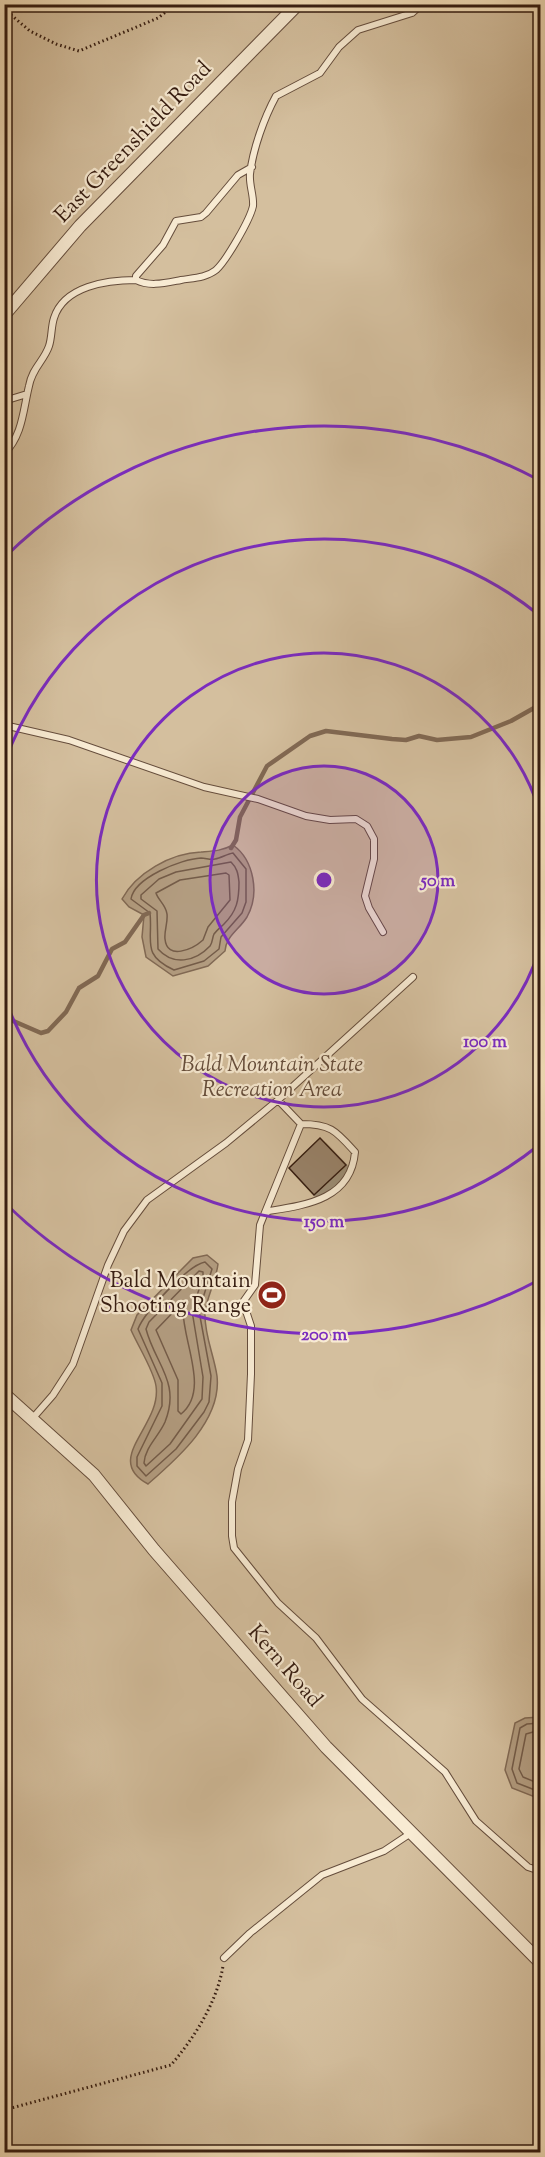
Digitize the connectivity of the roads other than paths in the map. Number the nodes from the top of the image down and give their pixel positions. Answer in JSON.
{"nodes":[{"id":1,"x":298,"y":4,"type":"edge"},
{"id":2,"x":422,"y":4,"type":"edge"},
{"id":3,"x":252,"y":167,"type":"junction"},
{"id":4,"x":136,"y":280,"type":"junction"},
{"id":5,"x":4,"y":315,"type":"edge"},
{"id":6,"x":27,"y":394,"type":"junction"},
{"id":7,"x":4,"y":401,"type":"edge"},
{"id":8,"x":4,"y":453,"type":"edge"},
{"id":9,"x":4,"y":725,"type":"edge"},
{"id":10,"x":383,"y":932,"type":"dead end"},
{"id":11,"x":413,"y":977,"type":"dead end"},
{"id":12,"x":278,"y":1101,"type":"junction"},
{"id":13,"x":302,"y":1124,"type":"junction"},
{"id":14,"x":264,"y":1215,"type":"junction"},
{"id":15,"x":4,"y":1394,"type":"edge"},
{"id":16,"x":32,"y":1419,"type":"junction"},
{"id":17,"x":411,"y":1833,"type":"junction"},
{"id":18,"x":540,"y":1871,"type":"edge"},
{"id":19,"x":224,"y":1958,"type":"road end"},
{"id":20,"x":540,"y":1962,"type":"edge"}],
"edges":[{"from":1,"to":5,"type":"street","name":"East Greenshield Road"},
{"from":2,"to":3,"type":"lane"},
{"from":3,"to":4,"type":"lane"},
{"from":3,"to":4,"type":"lane"},
{"from":4,"to":6,"type":"lane"},
{"from":6,"to":7,"type":"lane"},
{"from":6,"to":8,"type":"lane"},
{"from":9,"to":10,"type":"lane"},
{"from":11,"to":12,"type":"lane"},
{"from":12,"to":13,"type":"lane"},
{"from":12,"to":16,"type":"lane"},
{"from":13,"to":14,"type":"lane"},
{"from":13,"to":14,"type":"lane"},
{"from":14,"to":18,"type":"lane"},
{"from":15,"to":16,"type":"street","name":"Kern Road"},
{"from":16,"to":17,"type":"street","name":"Kern Road"},
{"from":17,"to":19,"type":"lane"},
{"from":17,"to":20,"type":"street","name":"Kern Road"}]}
